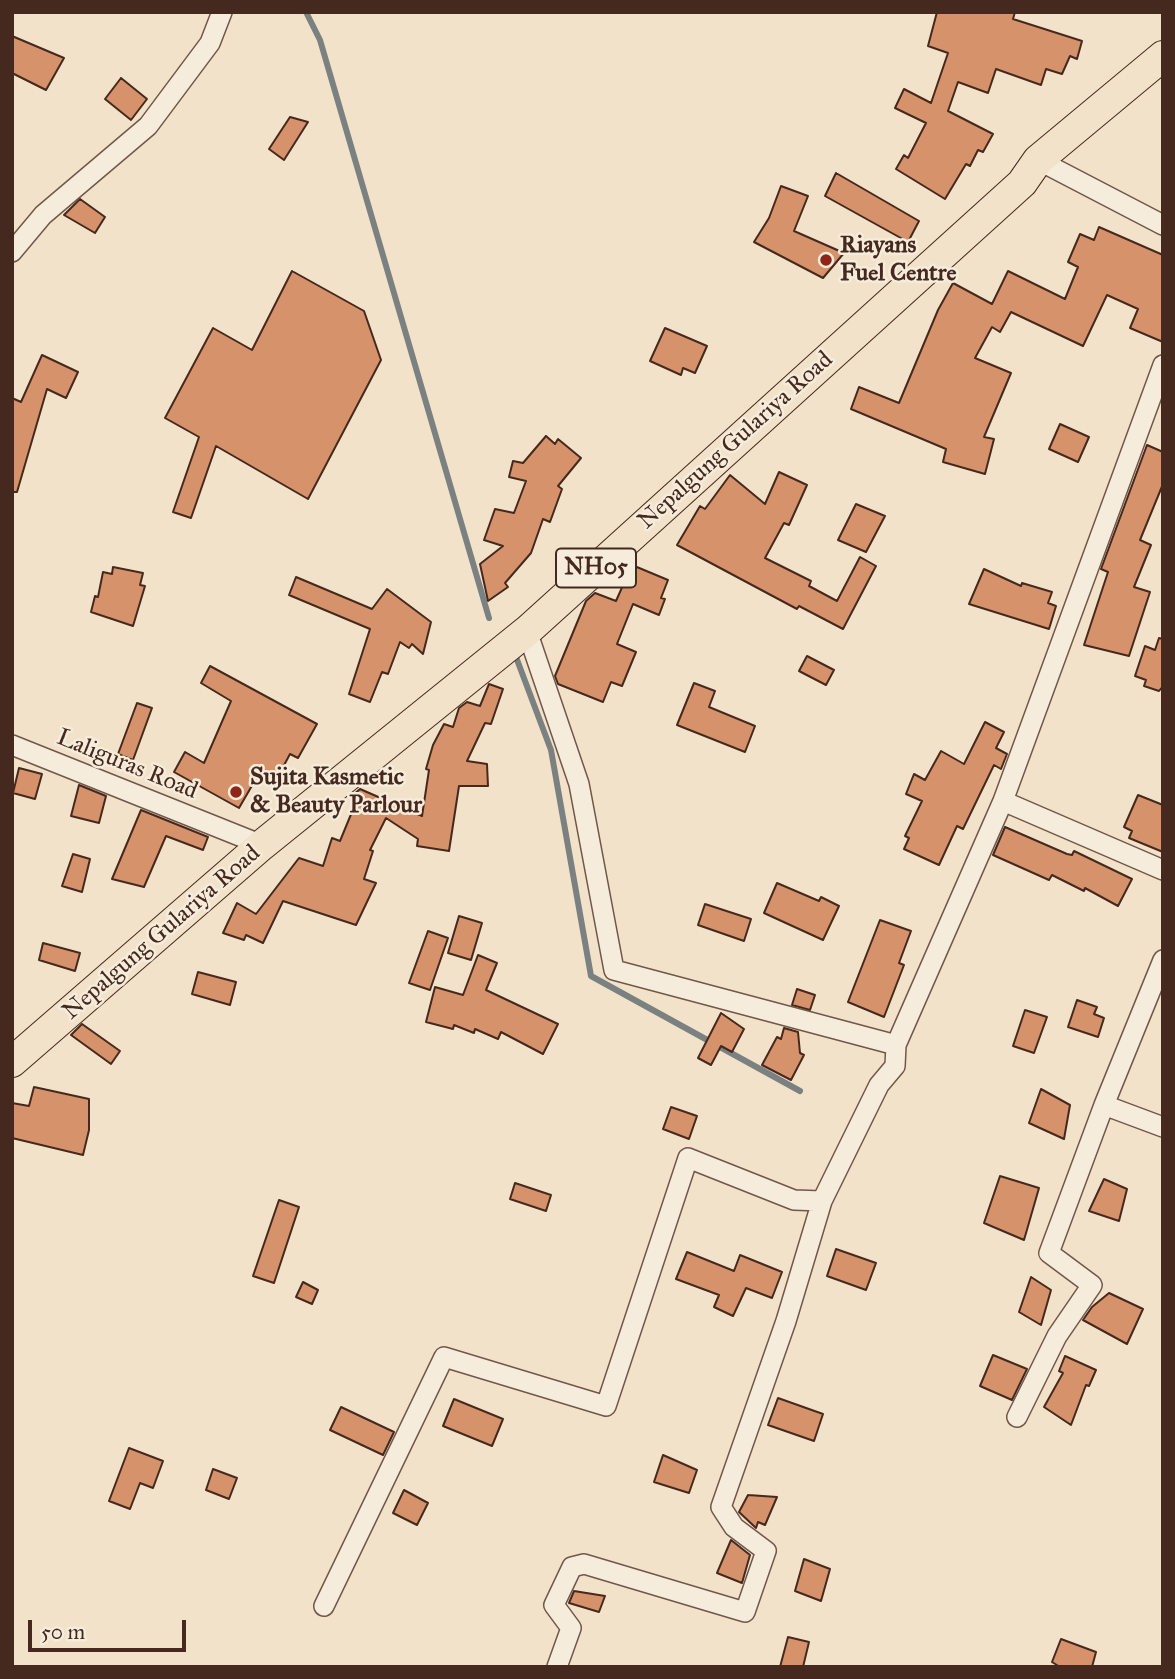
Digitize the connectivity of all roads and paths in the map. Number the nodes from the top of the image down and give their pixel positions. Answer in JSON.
{"nodes":[{"id":1,"x":222,"y":12,"type":"edge"},
{"id":2,"x":1163,"y":56,"type":"edge"},
{"id":3,"x":1038,"y":160,"type":"junction"},
{"id":4,"x":1163,"y":225,"type":"edge"},
{"id":5,"x":12,"y":252,"type":"edge"},
{"id":6,"x":1163,"y":365,"type":"edge"},
{"id":7,"x":527,"y":631,"type":"junction"},
{"id":8,"x":12,"y":745,"type":"edge"},
{"id":9,"x":1003,"y":801,"type":"junction"},
{"id":10,"x":262,"y":845,"type":"junction"},
{"id":11,"x":1163,"y":870,"type":"edge"},
{"id":12,"x":1163,"y":960,"type":"edge"},
{"id":13,"x":896,"y":1045,"type":"junction"},
{"id":14,"x":12,"y":1062,"type":"edge"},
{"id":15,"x":1104,"y":1105,"type":"junction"},
{"id":16,"x":1163,"y":1126,"type":"edge"},
{"id":17,"x":822,"y":1200,"type":"junction"},
{"id":18,"x":1017,"y":1417,"type":"dead end"},
{"id":19,"x":324,"y":1606,"type":"dead end"},
{"id":20,"x":557,"y":1667,"type":"edge"}],
"edges":[{"from":1,"to":5,"type":"street"},
{"from":2,"to":3,"type":"main road","name":"Nepalgung Gulariya Road","number":"NH05"},
{"from":3,"to":4,"type":"street"},
{"from":3,"to":7,"type":"main road","name":"Nepalgung Gulariya Road","number":"NH05"},
{"from":6,"to":9,"type":"street"},
{"from":7,"to":10,"type":"main road","name":"Nepalgung Gulariya Road","number":"NH05"},
{"from":7,"to":13,"type":"street"},
{"from":8,"to":10,"type":"street","name":"Laliguras Road"},
{"from":9,"to":11,"type":"street"},
{"from":9,"to":13,"type":"street"},
{"from":10,"to":14,"type":"main road","name":"Nepalgung Gulariya Road","number":"NH05"},
{"from":12,"to":15,"type":"street"},
{"from":13,"to":17,"type":"street"},
{"from":15,"to":16,"type":"street"},
{"from":15,"to":18,"type":"street"},
{"from":17,"to":19,"type":"street"},
{"from":17,"to":20,"type":"street"}]}
